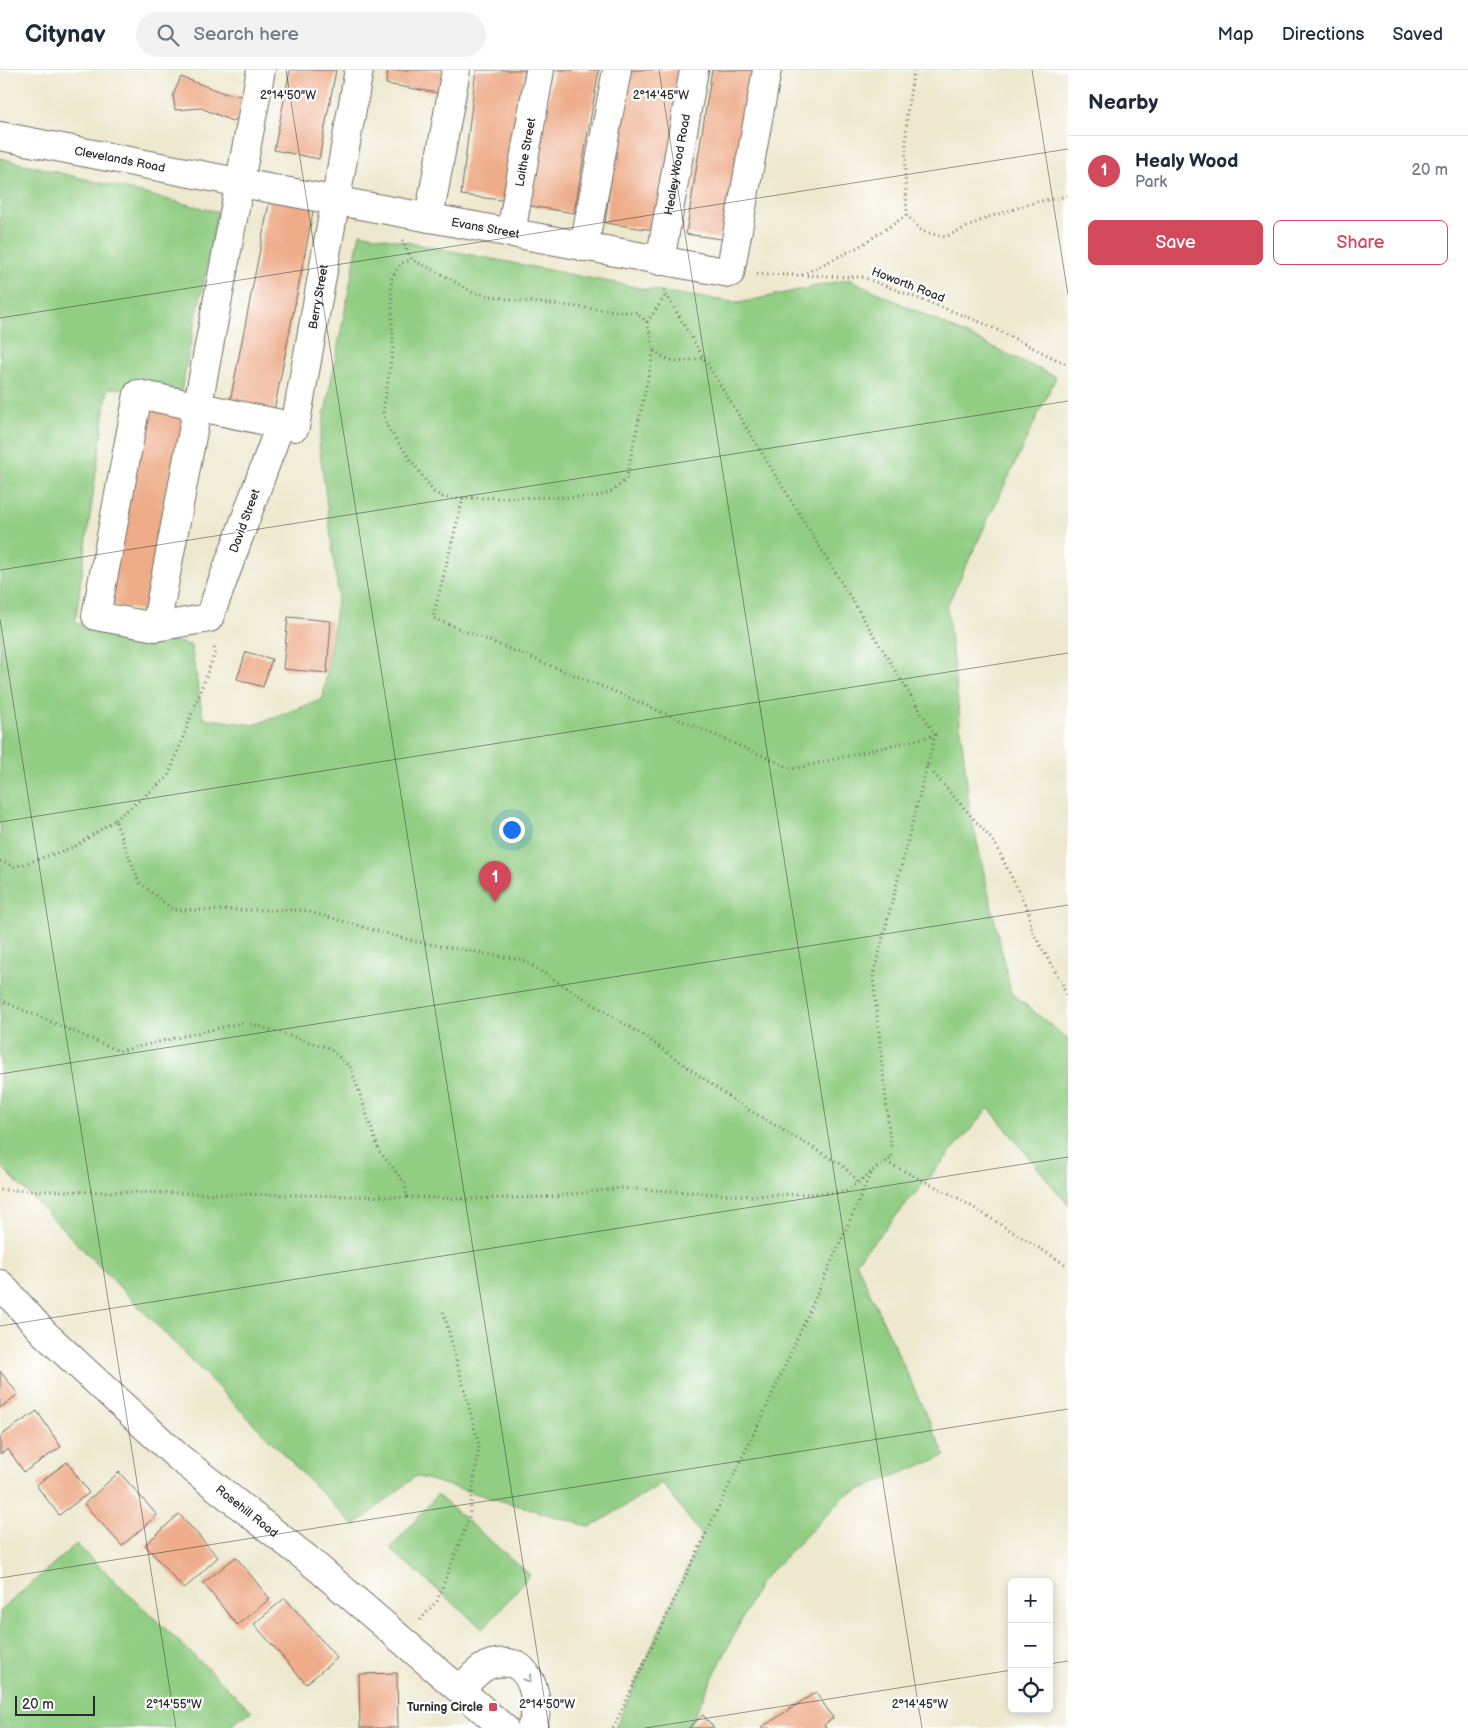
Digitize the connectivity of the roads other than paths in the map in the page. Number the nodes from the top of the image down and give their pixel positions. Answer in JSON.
{"nodes":[{"id":1,"x":261,"y":70,"type":"edge"},
{"id":2,"x":359,"y":70,"type":"edge"},
{"id":3,"x":456,"y":70,"type":"edge"},
{"id":4,"x":540,"y":70,"type":"edge"},
{"id":5,"x":617,"y":70,"type":"edge"},
{"id":6,"x":694,"y":70,"type":"edge"},
{"id":7,"x":767,"y":70,"type":"edge"},
{"id":8,"x":0,"y":136,"type":"edge"},
{"id":9,"x":241,"y":183,"type":"junction"},
{"id":10,"x":335,"y":201,"type":"junction"},
{"id":11,"x":429,"y":218,"type":"junction"},
{"id":12,"x":510,"y":233,"type":"junction"},
{"id":13,"x":584,"y":247,"type":"junction"},
{"id":14,"x":654,"y":259,"type":"junction"},
{"id":15,"x":198,"y":407,"type":"junction"},
{"id":16,"x":280,"y":424,"type":"junction"},
{"id":17,"x":156,"y":627,"type":"junction"},
{"id":18,"x":0,"y":1284,"type":"edge"},
{"id":19,"x":461,"y":1690,"type":"junction"},
{"id":20,"x":496,"y":1726,"type":"edge"},
{"id":21,"x":531,"y":1728,"type":"edge"}],
"edges":[{"from":1,"to":9,"type":"street"},
{"from":2,"to":10,"type":"street","name":"Berry Street"},
{"from":3,"to":11,"type":"street"},
{"from":4,"to":12,"type":"street","name":"Laithe Street"},
{"from":5,"to":13,"type":"street"},
{"from":6,"to":14,"type":"street","name":"Healey Wood Road"},
{"from":7,"to":14,"type":"street","name":"Evans Street"},
{"from":8,"to":9,"type":"street","name":"Clevelands Road"},
{"from":9,"to":10,"type":"street","name":"Evans Street"},
{"from":9,"to":15,"type":"street"},
{"from":10,"to":11,"type":"street","name":"Evans Street"},
{"from":10,"to":16,"type":"street","name":"Berry Street"},
{"from":11,"to":12,"type":"street","name":"Evans Street"},
{"from":12,"to":13,"type":"street","name":"Evans Street"},
{"from":13,"to":14,"type":"street","name":"Evans Street"},
{"from":15,"to":16,"type":"street"},
{"from":15,"to":17,"type":"street"},
{"from":15,"to":17,"type":"street"},
{"from":16,"to":17,"type":"street","name":"David Street"},
{"from":18,"to":19,"type":"street","name":"Rosehill Road"},
{"from":19,"to":20,"type":"street","name":"Rosehill Road"},
{"from":19,"to":21,"type":"street","one_way":true}]}
